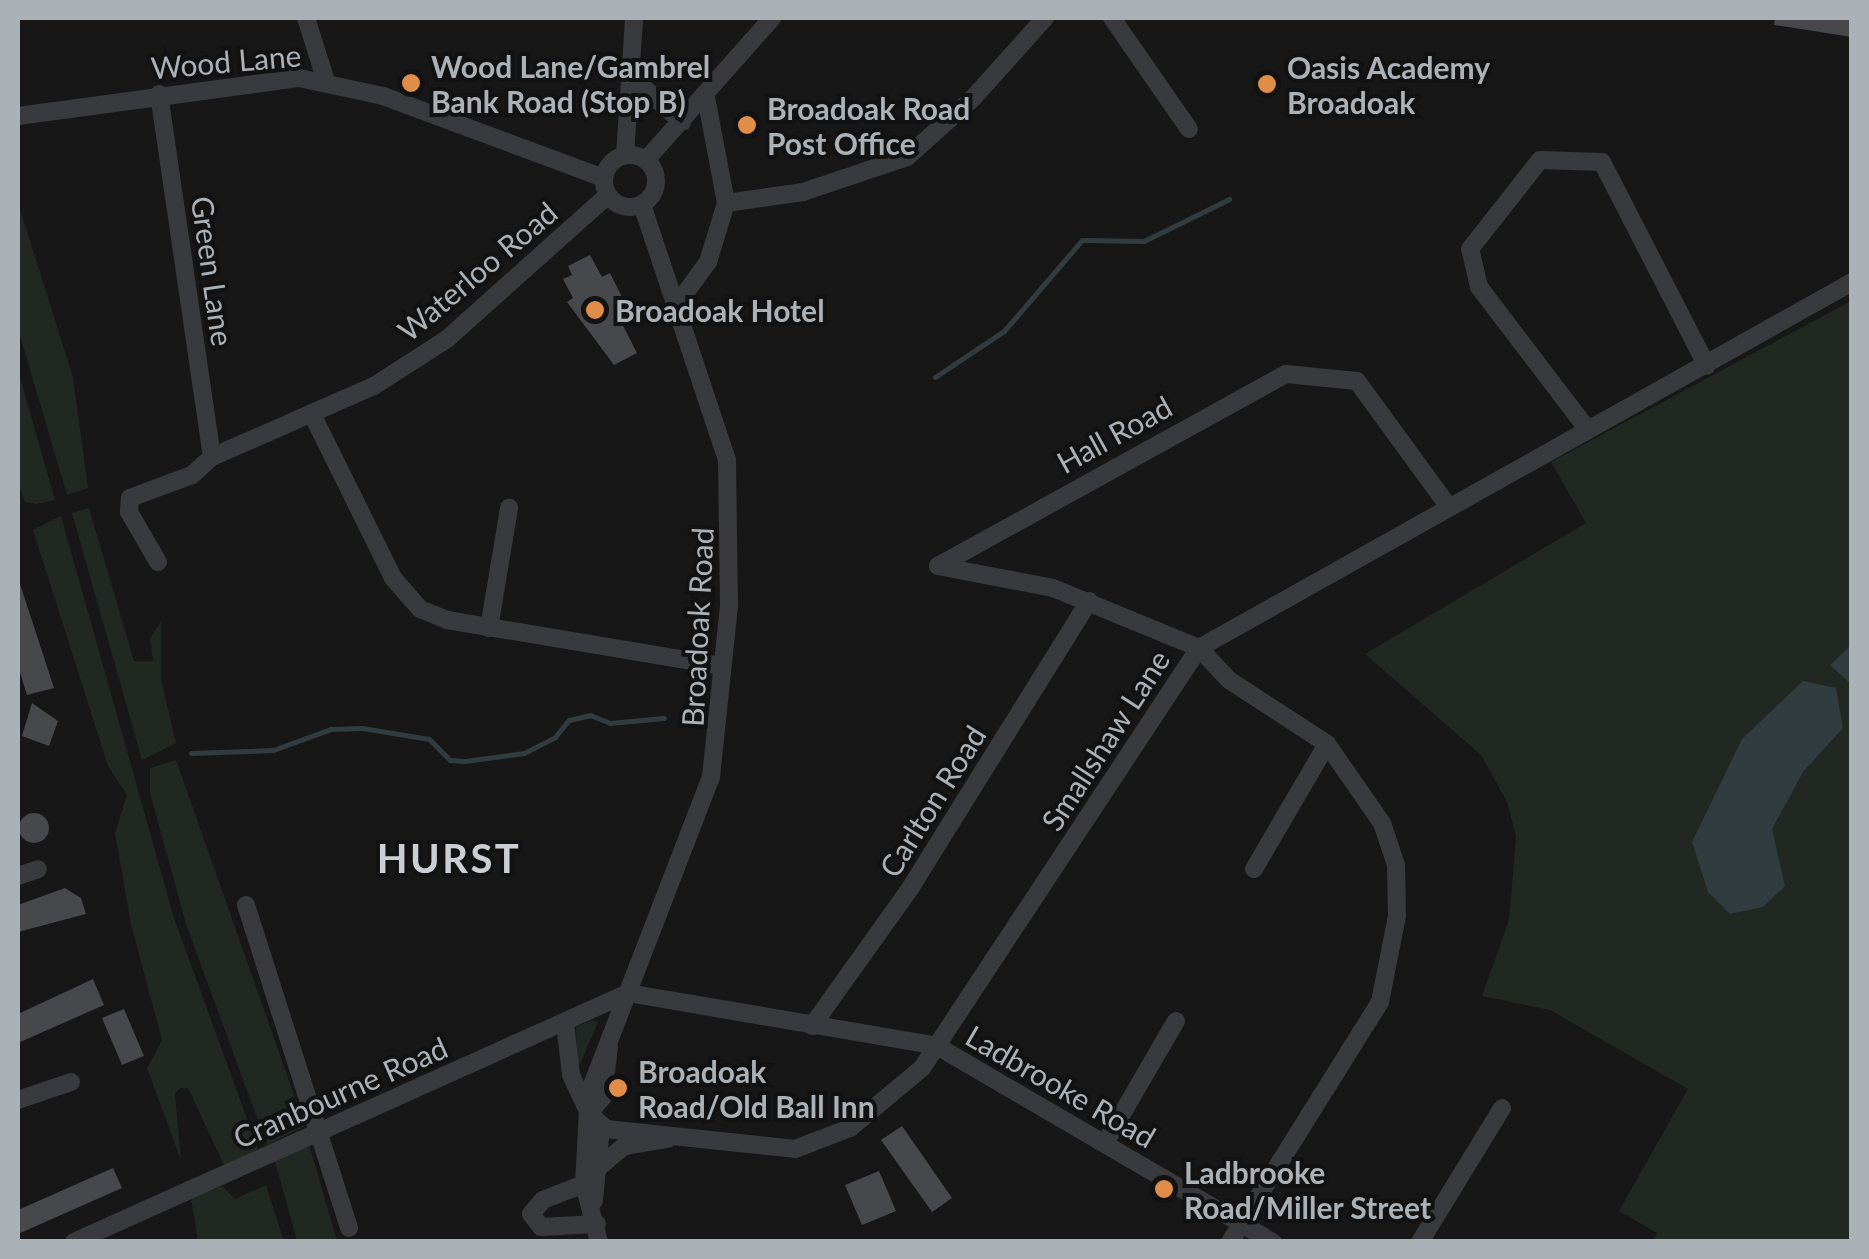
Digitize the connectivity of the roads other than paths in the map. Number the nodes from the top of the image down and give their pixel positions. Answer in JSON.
{"nodes":[{"id":1,"x":306,"y":18,"type":"edge"},
{"id":2,"x":634,"y":18,"type":"edge"},
{"id":3,"x":772,"y":18,"type":"edge"},
{"id":4,"x":1046,"y":18,"type":"edge"},
{"id":5,"x":1112,"y":18,"type":"edge"},
{"id":6,"x":634,"y":66,"type":"junction"},
{"id":7,"x":326,"y":81,"type":"junction"},
{"id":8,"x":159,"y":94,"type":"junction"},
{"id":9,"x":706,"y":98,"type":"junction"},
{"id":10,"x":18,"y":116,"type":"edge"},
{"id":11,"x":682,"y":122,"type":"junction"},
{"id":12,"x":1189,"y":129,"type":"dead end"},
{"id":13,"x":625,"y":155,"type":"junction"},
{"id":14,"x":646,"y":160,"type":"junction"},
{"id":15,"x":606,"y":186,"type":"junction"},
{"id":16,"x":642,"y":204,"type":"junction"},
{"id":17,"x":726,"y":204,"type":"junction"},
{"id":18,"x":1852,"y":282,"type":"edge"},
{"id":19,"x":676,"y":306,"type":"junction"},
{"id":20,"x":1706,"y":366,"type":"junction"},
{"id":21,"x":313,"y":416,"type":"junction"},
{"id":22,"x":1588,"y":430,"type":"junction"},
{"id":23,"x":212,"y":457,"type":"junction"},
{"id":24,"x":1448,"y":506,"type":"junction"},
{"id":25,"x":509,"y":508,"type":"dead end"},
{"id":26,"x":158,"y":562,"type":"dead end"},
{"id":27,"x":1090,"y":601,"type":"junction"},
{"id":28,"x":489,"y":628,"type":"junction"},
{"id":29,"x":1199,"y":648,"type":"junction"},
{"id":30,"x":722,"y":666,"type":"junction"},
{"id":31,"x":1327,"y":744,"type":"junction"},
{"id":32,"x":38,"y":869,"type":"dead end"},
{"id":33,"x":1254,"y":869,"type":"dead end"},
{"id":34,"x":18,"y":876,"type":"edge"},
{"id":35,"x":246,"y":905,"type":"dead end"},
{"id":36,"x":628,"y":993,"type":"junction"},
{"id":37,"x":1176,"y":1021,"type":"dead end"},
{"id":38,"x":565,"y":1023,"type":"junction"},
{"id":39,"x":812,"y":1026,"type":"junction"},
{"id":40,"x":937,"y":1046,"type":"junction"},
{"id":41,"x":71,"y":1082,"type":"dead end"},
{"id":42,"x":18,"y":1100,"type":"edge"},
{"id":43,"x":1502,"y":1108,"type":"dead end"},
{"id":44,"x":589,"y":1112,"type":"junction"},
{"id":45,"x":315,"y":1133,"type":"junction"},
{"id":46,"x":688,"y":1134,"type":"junction"},
{"id":47,"x":1106,"y":1143,"type":"junction"},
{"id":48,"x":599,"y":1167,"type":"junction"},
{"id":49,"x":584,"y":1184,"type":"junction"},
{"id":50,"x":594,"y":1202,"type":"junction"},
{"id":51,"x":1244,"y":1224,"type":"junction"},
{"id":52,"x":349,"y":1228,"type":"dead end"},
{"id":53,"x":598,"y":1232,"type":"edge"},
{"id":54,"x":74,"y":1242,"type":"edge"},
{"id":55,"x":1230,"y":1242,"type":"edge"},
{"id":56,"x":1273,"y":1242,"type":"edge"},
{"id":57,"x":1420,"y":1242,"type":"edge"}],
"edges":[{"from":1,"to":7,"type":"street"},
{"from":2,"to":6,"type":"street"},
{"from":3,"to":9,"type":"street"},
{"from":4,"to":17,"type":"street"},
{"from":5,"to":12,"type":"street"},
{"from":6,"to":11,"type":"street"},
{"from":6,"to":13,"type":"street"},
{"from":7,"to":8,"type":"street","name":"Wood Lane"},
{"from":7,"to":15,"type":"street","name":"Wood Lane"},
{"from":8,"to":10,"type":"street","name":"Wood Lane"},
{"from":8,"to":23,"type":"street","name":"Green Lane"},
{"from":9,"to":11,"type":"street"},
{"from":9,"to":17,"type":"street"},
{"from":11,"to":14,"type":"street"},
{"from":13,"to":14,"type":"street"},
{"from":13,"to":15,"type":"street"},
{"from":14,"to":16,"type":"street"},
{"from":15,"to":16,"type":"street"},
{"from":15,"to":21,"type":"street","name":"Waterloo Road"},
{"from":16,"to":19,"type":"street","name":"Broadoak Road"},
{"from":17,"to":19,"type":"street"},
{"from":18,"to":20,"type":"street","name":"Smallshaw Lane"},
{"from":19,"to":30,"type":"street","name":"Broadoak Road"},
{"from":20,"to":22,"type":"street","name":"Smallshaw Lane"},
{"from":20,"to":22,"type":"street"},
{"from":21,"to":23,"type":"street","name":"Waterloo Road"},
{"from":21,"to":28,"type":"street"},
{"from":22,"to":24,"type":"street","name":"Smallshaw Lane"},
{"from":23,"to":26,"type":"street","name":"Waterloo Road"},
{"from":24,"to":27,"type":"street","name":"Hall Road"},
{"from":24,"to":29,"type":"street","name":"Smallshaw Lane"},
{"from":25,"to":28,"type":"street"},
{"from":27,"to":29,"type":"street"},
{"from":27,"to":39,"type":"street","name":"Carlton Road"},
{"from":28,"to":30,"type":"street"},
{"from":29,"to":31,"type":"street"},
{"from":29,"to":40,"type":"street","name":"Smallshaw Lane"},
{"from":30,"to":36,"type":"street","name":"Broadoak Road"},
{"from":31,"to":33,"type":"street"},
{"from":31,"to":51,"type":"street"},
{"from":32,"to":34,"type":"street"},
{"from":35,"to":45,"type":"street"},
{"from":36,"to":38,"type":"street","name":"Cranbourne Road"},
{"from":36,"to":39,"type":"street","name":"Ladbrooke Road"},
{"from":36,"to":44,"type":"street","name":"Broadoak Road"},
{"from":37,"to":47,"type":"street"},
{"from":38,"to":44,"type":"street"},
{"from":38,"to":45,"type":"street","name":"Cranbourne Road"},
{"from":39,"to":40,"type":"street","name":"Ladbrooke Road"},
{"from":40,"to":46,"type":"street","name":"Smallshaw Lane"},
{"from":40,"to":47,"type":"street","name":"Ladbrooke Road"},
{"from":41,"to":42,"type":"street"},
{"from":43,"to":57,"type":"street"},
{"from":44,"to":46,"type":"street","name":"Smallshaw Lane"},
{"from":44,"to":48,"type":"street"},
{"from":44,"to":49,"type":"street","name":"Broadoak Road"},
{"from":45,"to":52,"type":"street"},
{"from":45,"to":54,"type":"street","name":"Cranbourne Road"},
{"from":46,"to":48,"type":"street","name":"Smallshaw Lane"},
{"from":47,"to":51,"type":"street","name":"Ladbrooke Road"},
{"from":48,"to":50,"type":"street"},
{"from":49,"to":50,"type":"street"},
{"from":49,"to":53,"type":"street"},
{"from":50,"to":53,"type":"street"},
{"from":51,"to":55,"type":"street"},
{"from":51,"to":56,"type":"street","name":"Ladbrooke Road"}]}
